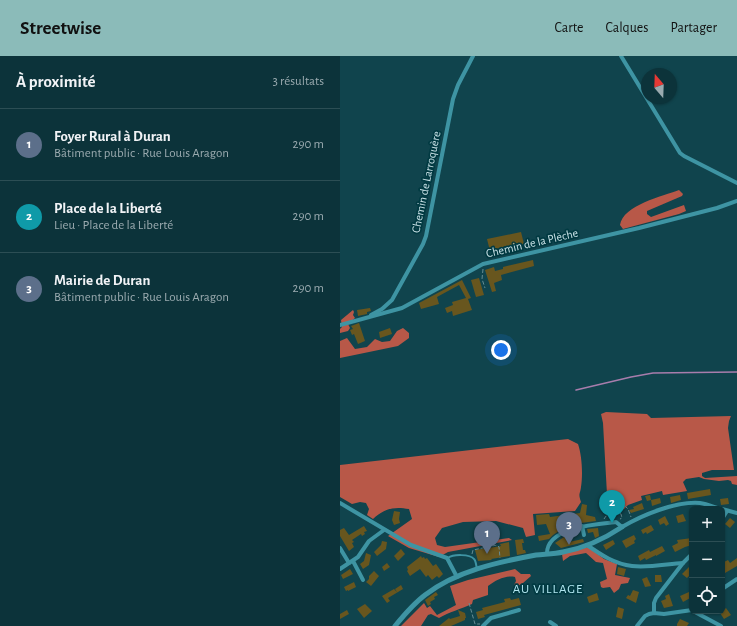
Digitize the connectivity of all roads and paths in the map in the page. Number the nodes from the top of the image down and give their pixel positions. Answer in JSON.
{"nodes":[{"id":1,"x":473,"y":56,"type":"edge"},
{"id":2,"x":621,"y":56,"type":"edge"},
{"id":3,"x":737,"y":183,"type":"edge"},
{"id":4,"x":737,"y":201,"type":"edge"},
{"id":5,"x":484,"y":264,"type":"junction"},
{"id":6,"x":485,"y":288,"type":"dead end"},
{"id":7,"x":366,"y":318,"type":"junction"},
{"id":8,"x":340,"y":325,"type":"edge"},
{"id":9,"x":340,"y":503,"type":"edge"},
{"id":10,"x":710,"y":506,"type":"edge"},
{"id":11,"x":607,"y":507,"type":"dead end"},
{"id":12,"x":725,"y":511,"type":"edge"},
{"id":13,"x":737,"y":514,"type":"edge"},
{"id":14,"x":622,"y":518,"type":"dead end"},
{"id":15,"x":632,"y":521,"type":"junction"},
{"id":16,"x":601,"y":524,"type":"junction"},
{"id":17,"x":582,"y":526,"type":"junction"},
{"id":18,"x":622,"y":527,"type":"junction"},
{"id":19,"x":384,"y":530,"type":"junction"},
{"id":20,"x":584,"y":535,"type":"dead end"},
{"id":21,"x":587,"y":545,"type":"junction"},
{"id":22,"x":340,"y":548,"type":"edge"},
{"id":23,"x":547,"y":554,"type":"junction"},
{"id":24,"x":471,"y":557,"type":"junction"},
{"id":25,"x":689,"y":557,"type":"edge"},
{"id":26,"x":447,"y":558,"type":"junction"},
{"id":27,"x":351,"y":562,"type":"junction"},
{"id":28,"x":500,"y":562,"type":"junction"},
{"id":29,"x":683,"y":563,"type":"junction"},
{"id":30,"x":340,"y":569,"type":"edge"},
{"id":31,"x":477,"y":570,"type":"junction"},
{"id":32,"x":457,"y":577,"type":"junction"},
{"id":33,"x":737,"y":579,"type":"edge"},
{"id":34,"x":363,"y":580,"type":"dead end"},
{"id":35,"x":725,"y":587,"type":"edge"},
{"id":36,"x":469,"y":603,"type":"dead end"},
{"id":37,"x":519,"y":610,"type":"dead end"},
{"id":38,"x":689,"y":610,"type":"edge"},
{"id":39,"x":654,"y":613,"type":"junction"},
{"id":40,"x":699,"y":614,"type":"edge"},
{"id":41,"x":550,"y":622,"type":"dead end"},
{"id":42,"x":395,"y":626,"type":"edge"},
{"id":43,"x":482,"y":626,"type":"edge"},
{"id":44,"x":556,"y":626,"type":"edge"},
{"id":45,"x":637,"y":626,"type":"edge"},
{"id":46,"x":721,"y":626,"type":"edge"}],
"edges":[{"from":1,"to":7,"type":"street","name":"Chemin de Larroquère"},
{"from":2,"to":3,"type":"street"},
{"from":4,"to":5,"type":"street","name":"Chemin de la Plèche"},
{"from":5,"to":6,"type":"path"},
{"from":5,"to":7,"type":"street","name":"Chemin de la Plèche"},
{"from":7,"to":8,"type":"street","name":"Chemin de la Plèche"},
{"from":9,"to":19,"type":"street"},
{"from":10,"to":15,"type":"street"},
{"from":11,"to":15,"type":"path"},
{"from":12,"to":13,"type":"street"},
{"from":14,"to":16,"type":"path"},
{"from":15,"to":18,"type":"street"},
{"from":16,"to":17,"type":"street"},
{"from":16,"to":18,"type":"street"},
{"from":17,"to":20,"type":"street"},
{"from":17,"to":23,"type":"street"},
{"from":18,"to":21,"type":"street"},
{"from":19,"to":26,"type":"street"},
{"from":19,"to":27,"type":"street"},
{"from":21,"to":23,"type":"street"},
{"from":21,"to":29,"type":"street"},
{"from":22,"to":27,"type":"street"},
{"from":23,"to":28,"type":"street"},
{"from":24,"to":26,"type":"lane"},
{"from":24,"to":28,"type":"path"},
{"from":24,"to":31,"type":"lane"},
{"from":25,"to":29,"type":"street"},
{"from":26,"to":32,"type":"street"},
{"from":27,"to":30,"type":"street"},
{"from":27,"to":34,"type":"street"},
{"from":28,"to":31,"type":"street"},
{"from":29,"to":39,"type":"street"},
{"from":31,"to":32,"type":"street"},
{"from":32,"to":42,"type":"street"},
{"from":33,"to":35,"type":"street"},
{"from":36,"to":43,"type":"path"},
{"from":37,"to":43,"type":"street"},
{"from":38,"to":39,"type":"street"},
{"from":39,"to":45,"type":"street"},
{"from":40,"to":46,"type":"street"},
{"from":41,"to":44,"type":"street"}]}
